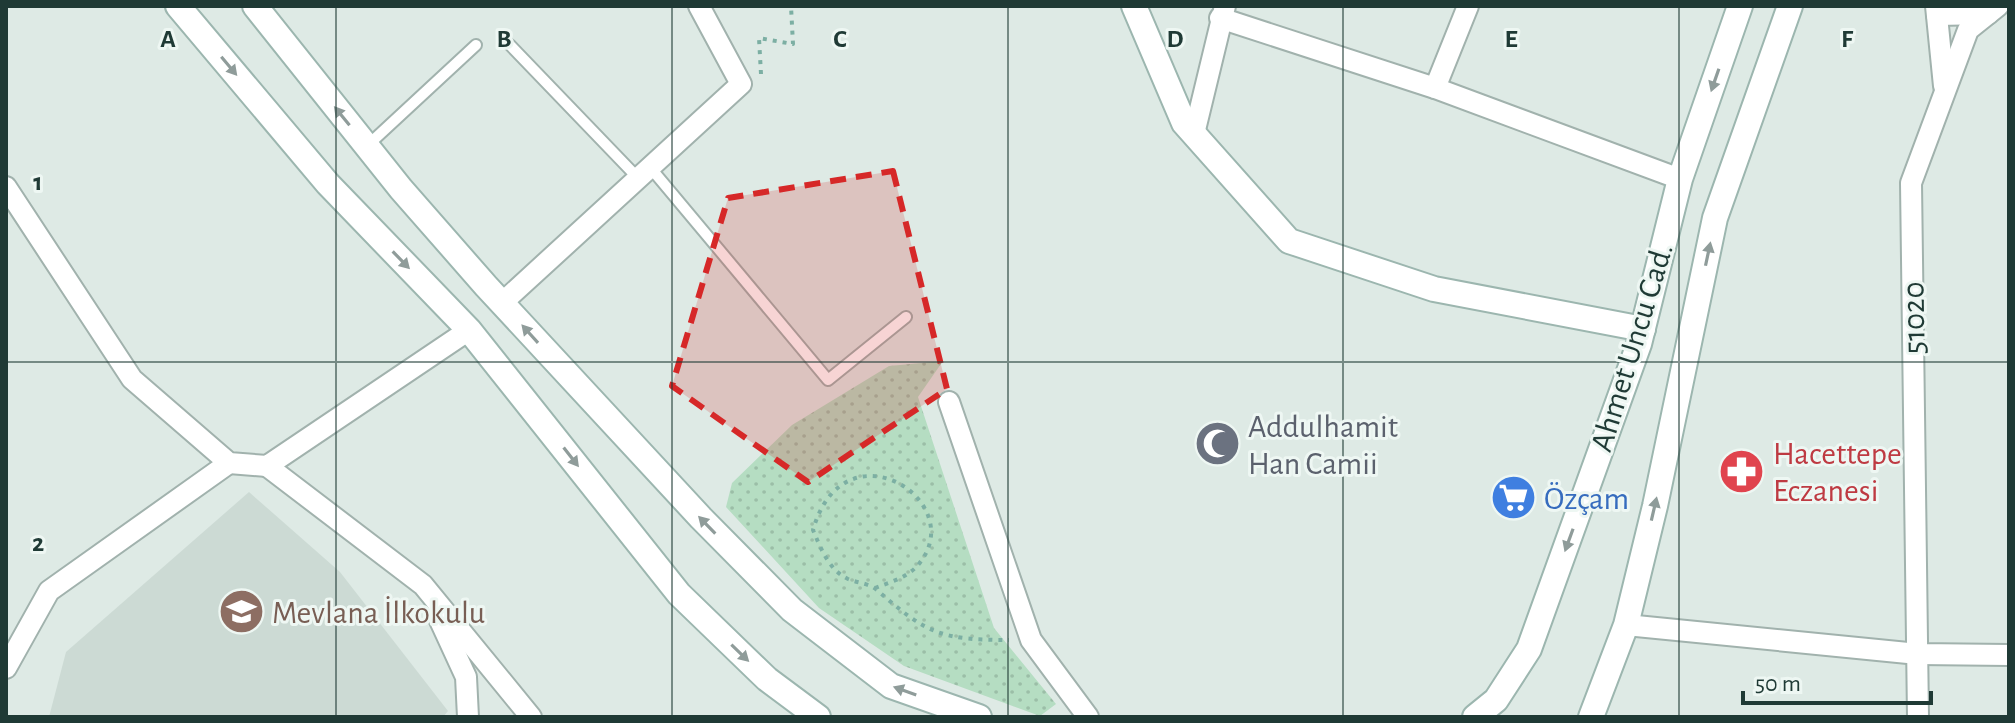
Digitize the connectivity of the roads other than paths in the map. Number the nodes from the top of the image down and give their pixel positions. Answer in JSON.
{"nodes":[{"id":1,"x":178,"y":6,"type":"edge"},
{"id":2,"x":255,"y":6,"type":"edge"},
{"id":3,"x":699,"y":6,"type":"edge"},
{"id":4,"x":1134,"y":6,"type":"edge"},
{"id":5,"x":1468,"y":6,"type":"edge"},
{"id":6,"x":1740,"y":6,"type":"edge"},
{"id":7,"x":1790,"y":6,"type":"edge"},
{"id":8,"x":1937,"y":10,"type":"edge"},
{"id":9,"x":1993,"y":10,"type":"edge"},
{"id":10,"x":1223,"y":12,"type":"edge"},
{"id":11,"x":476,"y":45,"type":"dead end"},
{"id":12,"x":510,"y":45,"type":"dead end"},
{"id":13,"x":1435,"y":88,"type":"junction"},
{"id":14,"x":1945,"y":94,"type":"junction"},
{"id":15,"x":1194,"y":134,"type":"junction"},
{"id":16,"x":367,"y":146,"type":"junction"},
{"id":17,"x":643,"y":172,"type":"junction"},
{"id":18,"x":1680,"y":179,"type":"junction"},
{"id":19,"x":6,"y":187,"type":"edge"},
{"id":20,"x":502,"y":303,"type":"junction"},
{"id":21,"x":906,"y":317,"type":"dead end"},
{"id":22,"x":1643,"y":329,"type":"junction"},
{"id":23,"x":469,"y":330,"type":"junction"},
{"id":24,"x":949,"y":402,"type":"dead end"},
{"id":25,"x":229,"y":463,"type":"junction"},
{"id":26,"x":267,"y":466,"type":"junction"},
{"id":27,"x":423,"y":585,"type":"junction"},
{"id":28,"x":1626,"y":625,"type":"junction"},
{"id":29,"x":1918,"y":654,"type":"junction"},
{"id":30,"x":2009,"y":655,"type":"edge"},
{"id":31,"x":6,"y":668,"type":"edge"},
{"id":32,"x":468,"y":717,"type":"edge"},
{"id":33,"x":531,"y":717,"type":"edge"},
{"id":34,"x":818,"y":717,"type":"edge"},
{"id":35,"x":979,"y":717,"type":"edge"},
{"id":36,"x":1088,"y":717,"type":"edge"},
{"id":37,"x":1475,"y":717,"type":"edge"},
{"id":38,"x":1591,"y":717,"type":"edge"},
{"id":39,"x":1918,"y":717,"type":"edge"}],
"edges":[{"from":1,"to":23,"type":"main road","one_way":true},
{"from":16,"to":2,"type":"main road","one_way":true},
{"from":3,"to":17,"type":"street"},
{"from":4,"to":15,"type":"main road"},
{"from":5,"to":13,"type":"street"},
{"from":6,"to":18,"type":"main road","name":"Ahmet Uncu Cad.","one_way":true},
{"from":28,"to":7,"type":"main road","name":"Ahmet Uncu Cad.","one_way":true},
{"from":8,"to":9,"type":"street"},
{"from":8,"to":14,"type":"street"},
{"from":9,"to":14,"type":"street","name":"51020"},
{"from":10,"to":13,"type":"street"},
{"from":10,"to":15,"type":"street"},
{"from":11,"to":16,"type":"lane"},
{"from":12,"to":17,"type":"lane"},
{"from":13,"to":18,"type":"street"},
{"from":14,"to":29,"type":"street","name":"51020"},
{"from":15,"to":22,"type":"main road"},
{"from":16,"to":20,"type":"main road"},
{"from":17,"to":20,"type":"street"},
{"from":17,"to":21,"type":"lane"},
{"from":18,"to":22,"type":"main road","name":"Ahmet Uncu Cad."},
{"from":19,"to":25,"type":"street"},
{"from":35,"to":20,"type":"main road","one_way":true},
{"from":22,"to":37,"type":"main road","name":"Ahmet Uncu Cad.","one_way":true},
{"from":23,"to":26,"type":"street"},
{"from":23,"to":34,"type":"main road","one_way":true},
{"from":24,"to":36,"type":"street"},
{"from":25,"to":26,"type":"street"},
{"from":25,"to":31,"type":"street"},
{"from":26,"to":27,"type":"street"},
{"from":27,"to":32,"type":"street"},
{"from":27,"to":33,"type":"street"},
{"from":28,"to":29,"type":"street"},
{"from":28,"to":38,"type":"main road","name":"Ahmet Uncu Cad."},
{"from":29,"to":30,"type":"street"},
{"from":29,"to":39,"type":"street","name":"51020"}]}
